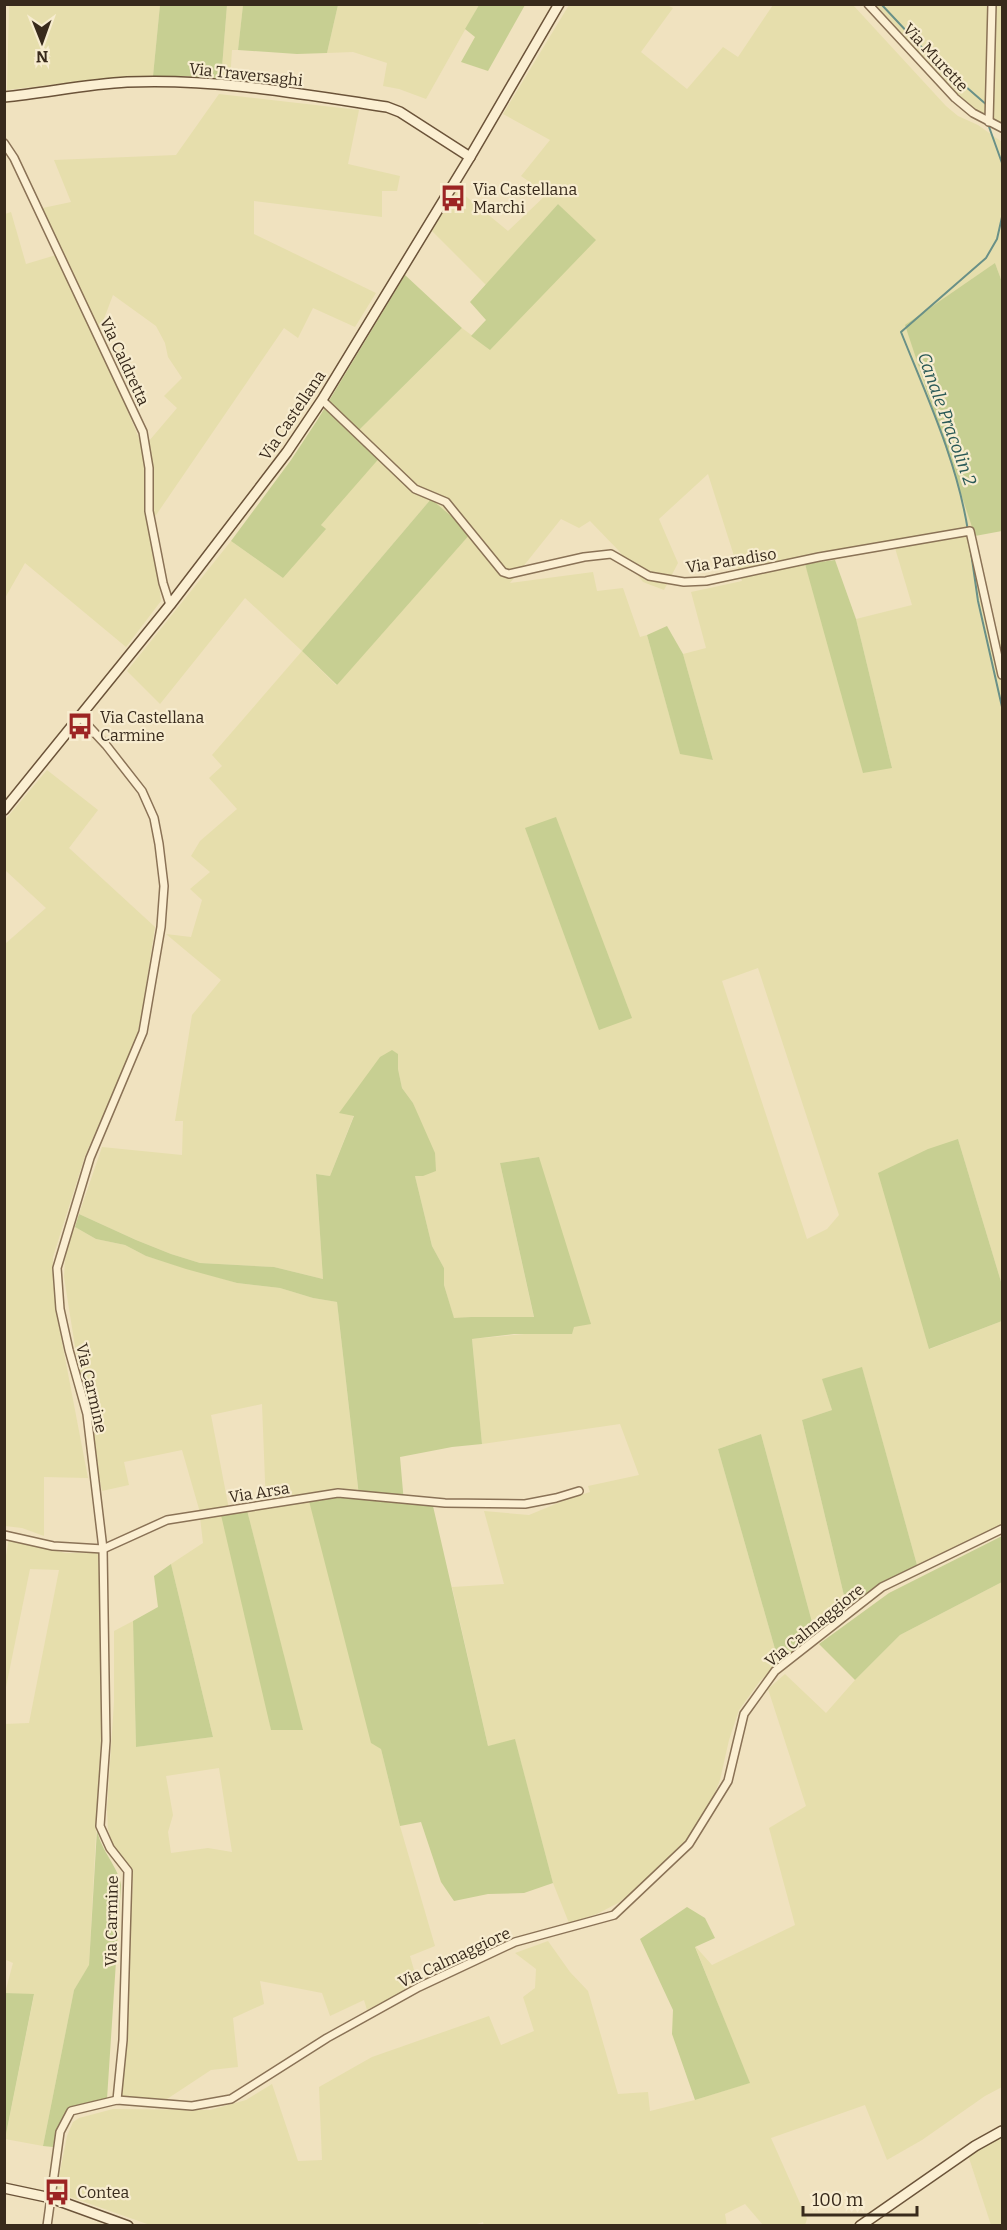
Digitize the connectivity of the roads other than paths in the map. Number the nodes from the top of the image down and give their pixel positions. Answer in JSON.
{"nodes":[{"id":1,"x":559,"y":4,"type":"edge"},
{"id":2,"x":868,"y":4,"type":"edge"},
{"id":3,"x":992,"y":4,"type":"edge"},
{"id":4,"x":4,"y":97,"type":"edge"},
{"id":5,"x":989,"y":122,"type":"junction"},
{"id":6,"x":1002,"y":128,"type":"edge"},
{"id":7,"x":4,"y":143,"type":"edge"},
{"id":8,"x":470,"y":157,"type":"junction"},
{"id":9,"x":322,"y":400,"type":"junction"},
{"id":10,"x":170,"y":605,"type":"junction"},
{"id":11,"x":1002,"y":675,"type":"edge"},
{"id":12,"x":80,"y":717,"type":"junction"},
{"id":13,"x":4,"y":810,"type":"edge"},
{"id":14,"x":579,"y":1491,"type":"dead end"},
{"id":15,"x":1002,"y":1529,"type":"edge"},
{"id":16,"x":4,"y":1535,"type":"edge"},
{"id":17,"x":103,"y":1549,"type":"junction"},
{"id":18,"x":117,"y":2100,"type":"junction"},
{"id":19,"x":1002,"y":2131,"type":"edge"},
{"id":20,"x":4,"y":2188,"type":"edge"},
{"id":21,"x":51,"y":2198,"type":"junction"},
{"id":22,"x":46,"y":2226,"type":"edge"},
{"id":23,"x":128,"y":2226,"type":"edge"},
{"id":24,"x":860,"y":2226,"type":"edge"}],
"edges":[{"from":1,"to":8,"type":"main road","name":"Via Castellana"},
{"from":2,"to":5,"type":"street","name":"Via Murette"},
{"from":3,"to":5,"type":"street"},
{"from":4,"to":8,"type":"main road","name":"Via Traversaghi"},
{"from":5,"to":6,"type":"street","name":"Via Murette"},
{"from":7,"to":10,"type":"street","name":"Via Caldretta"},
{"from":8,"to":9,"type":"main road","name":"Via Castellana"},
{"from":9,"to":10,"type":"main road","name":"Via Castellana"},
{"from":9,"to":11,"type":"street","name":"Via Paradiso"},
{"from":10,"to":12,"type":"main road","name":"Via Castellana"},
{"from":12,"to":13,"type":"main road","name":"Via Castellana"},
{"from":12,"to":17,"type":"street","name":"Via Carmine"},
{"from":14,"to":17,"type":"street","name":"Via Arsa"},
{"from":15,"to":18,"type":"street","name":"Via Calmaggiore"},
{"from":16,"to":17,"type":"street","name":"Via Arsa"},
{"from":17,"to":18,"type":"street","name":"Via Carmine"},
{"from":18,"to":21,"type":"street","name":"Via Calmaggiore"},
{"from":19,"to":24,"type":"main road"},
{"from":20,"to":21,"type":"main road"},
{"from":21,"to":22,"type":"street","name":"Via Calmaggiore"},
{"from":21,"to":23,"type":"main road"}]}
